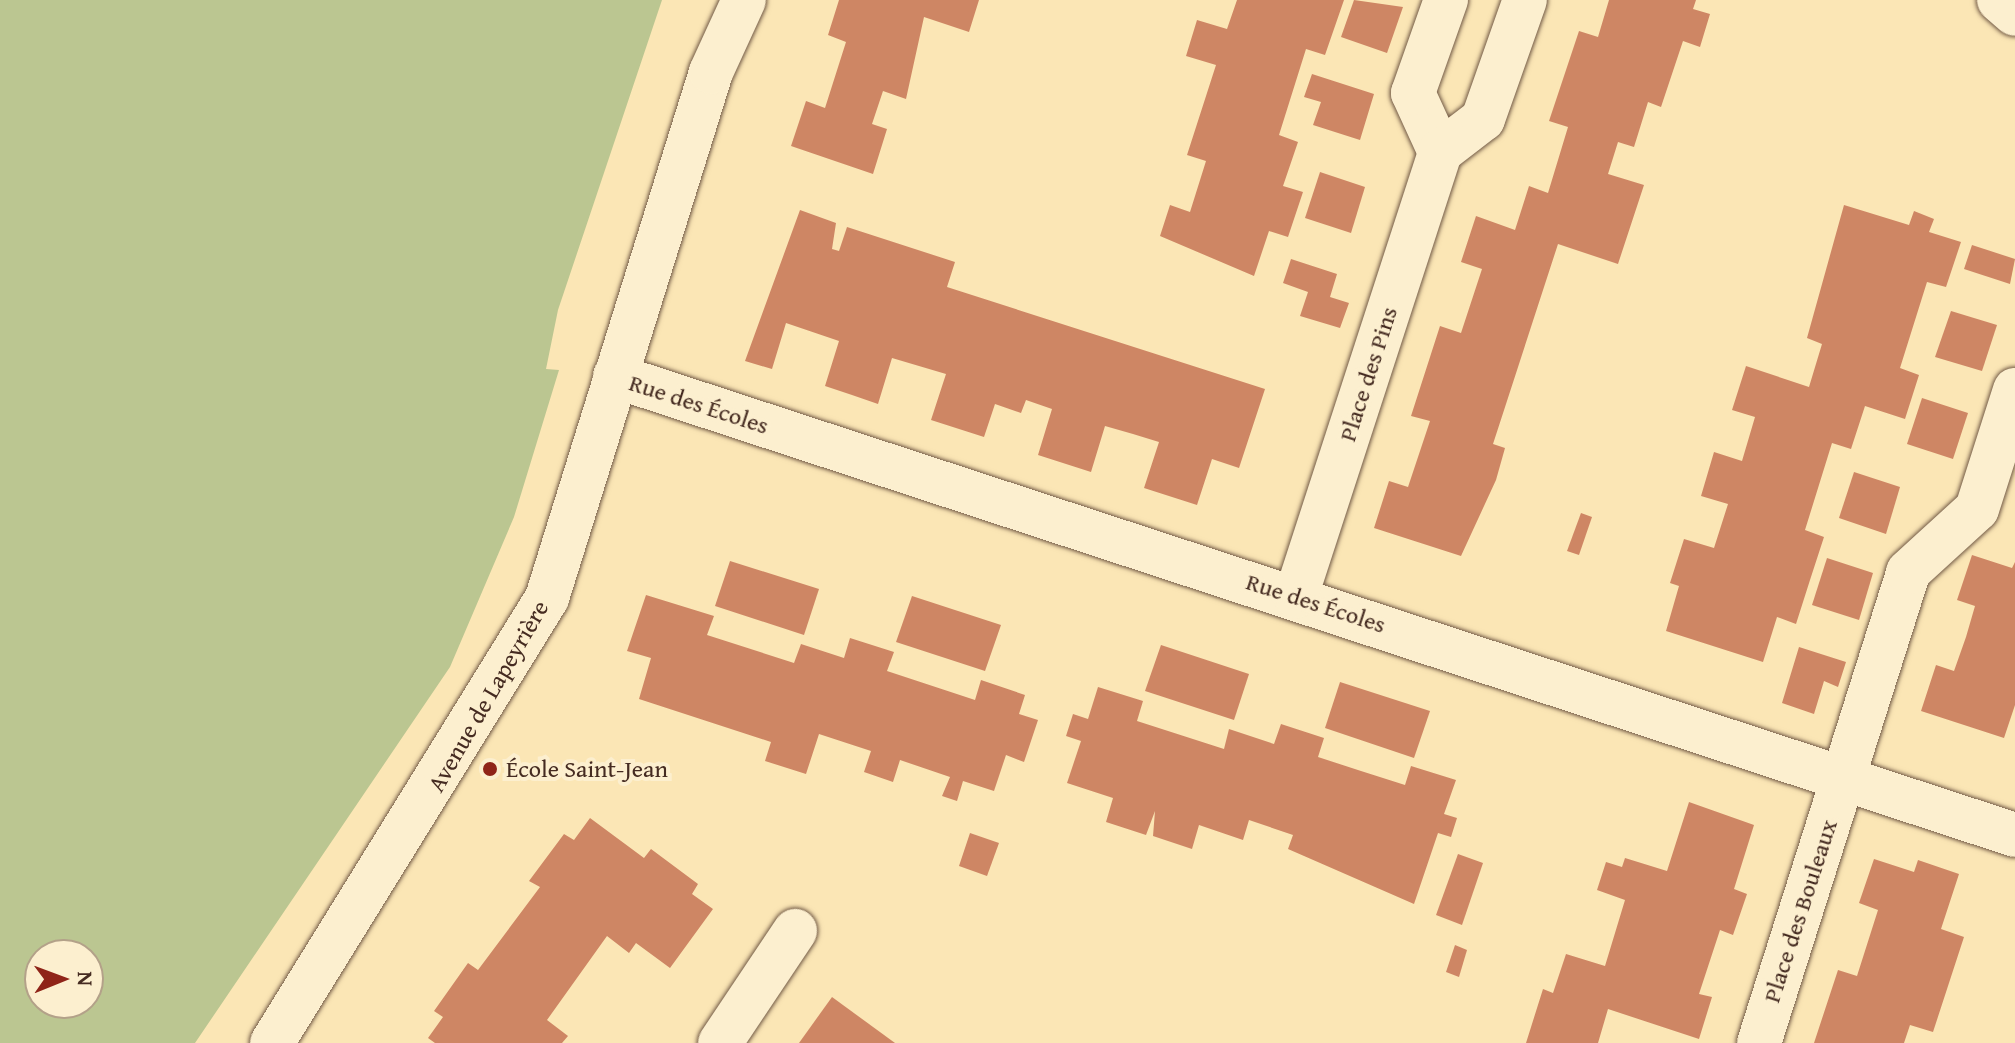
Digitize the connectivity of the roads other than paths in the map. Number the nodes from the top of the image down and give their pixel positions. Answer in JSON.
{"nodes":[{"id":1,"x":744,"y":0,"type":"edge"},
{"id":2,"x":1446,"y":0,"type":"edge"},
{"id":3,"x":1525,"y":0,"type":"edge"},
{"id":4,"x":1999,"y":0,"type":"edge"},
{"id":5,"x":2015,"y":14,"type":"edge"},
{"id":6,"x":1440,"y":152,"type":"junction"},
{"id":7,"x":615,"y":376,"type":"junction"},
{"id":8,"x":2015,"y":390,"type":"edge"},
{"id":9,"x":1296,"y":596,"type":"junction"},
{"id":10,"x":1842,"y":779,"type":"junction"},
{"id":11,"x":2015,"y":835,"type":"edge"},
{"id":12,"x":795,"y":931,"type":"dead end"},
{"id":13,"x":272,"y":1043,"type":"edge"},
{"id":14,"x":720,"y":1043,"type":"edge"},
{"id":15,"x":1759,"y":1043,"type":"edge"}],
"edges":[{"from":1,"to":7,"type":"street","name":"Avenue de Lapeyrière"},
{"from":2,"to":6,"type":"street"},
{"from":3,"to":6,"type":"street"},
{"from":4,"to":5,"type":"street"},
{"from":6,"to":9,"type":"street","name":"Place des Pins"},
{"from":7,"to":9,"type":"street","name":"Rue des Écoles"},
{"from":7,"to":13,"type":"street","name":"Avenue de Lapeyrière"},
{"from":8,"to":10,"type":"street","name":"Place des Bouleaux"},
{"from":9,"to":10,"type":"street","name":"Rue des Écoles"},
{"from":10,"to":11,"type":"street","name":"Rue des Écoles"},
{"from":10,"to":15,"type":"street","name":"Place des Bouleaux"},
{"from":12,"to":14,"type":"street"}]}
